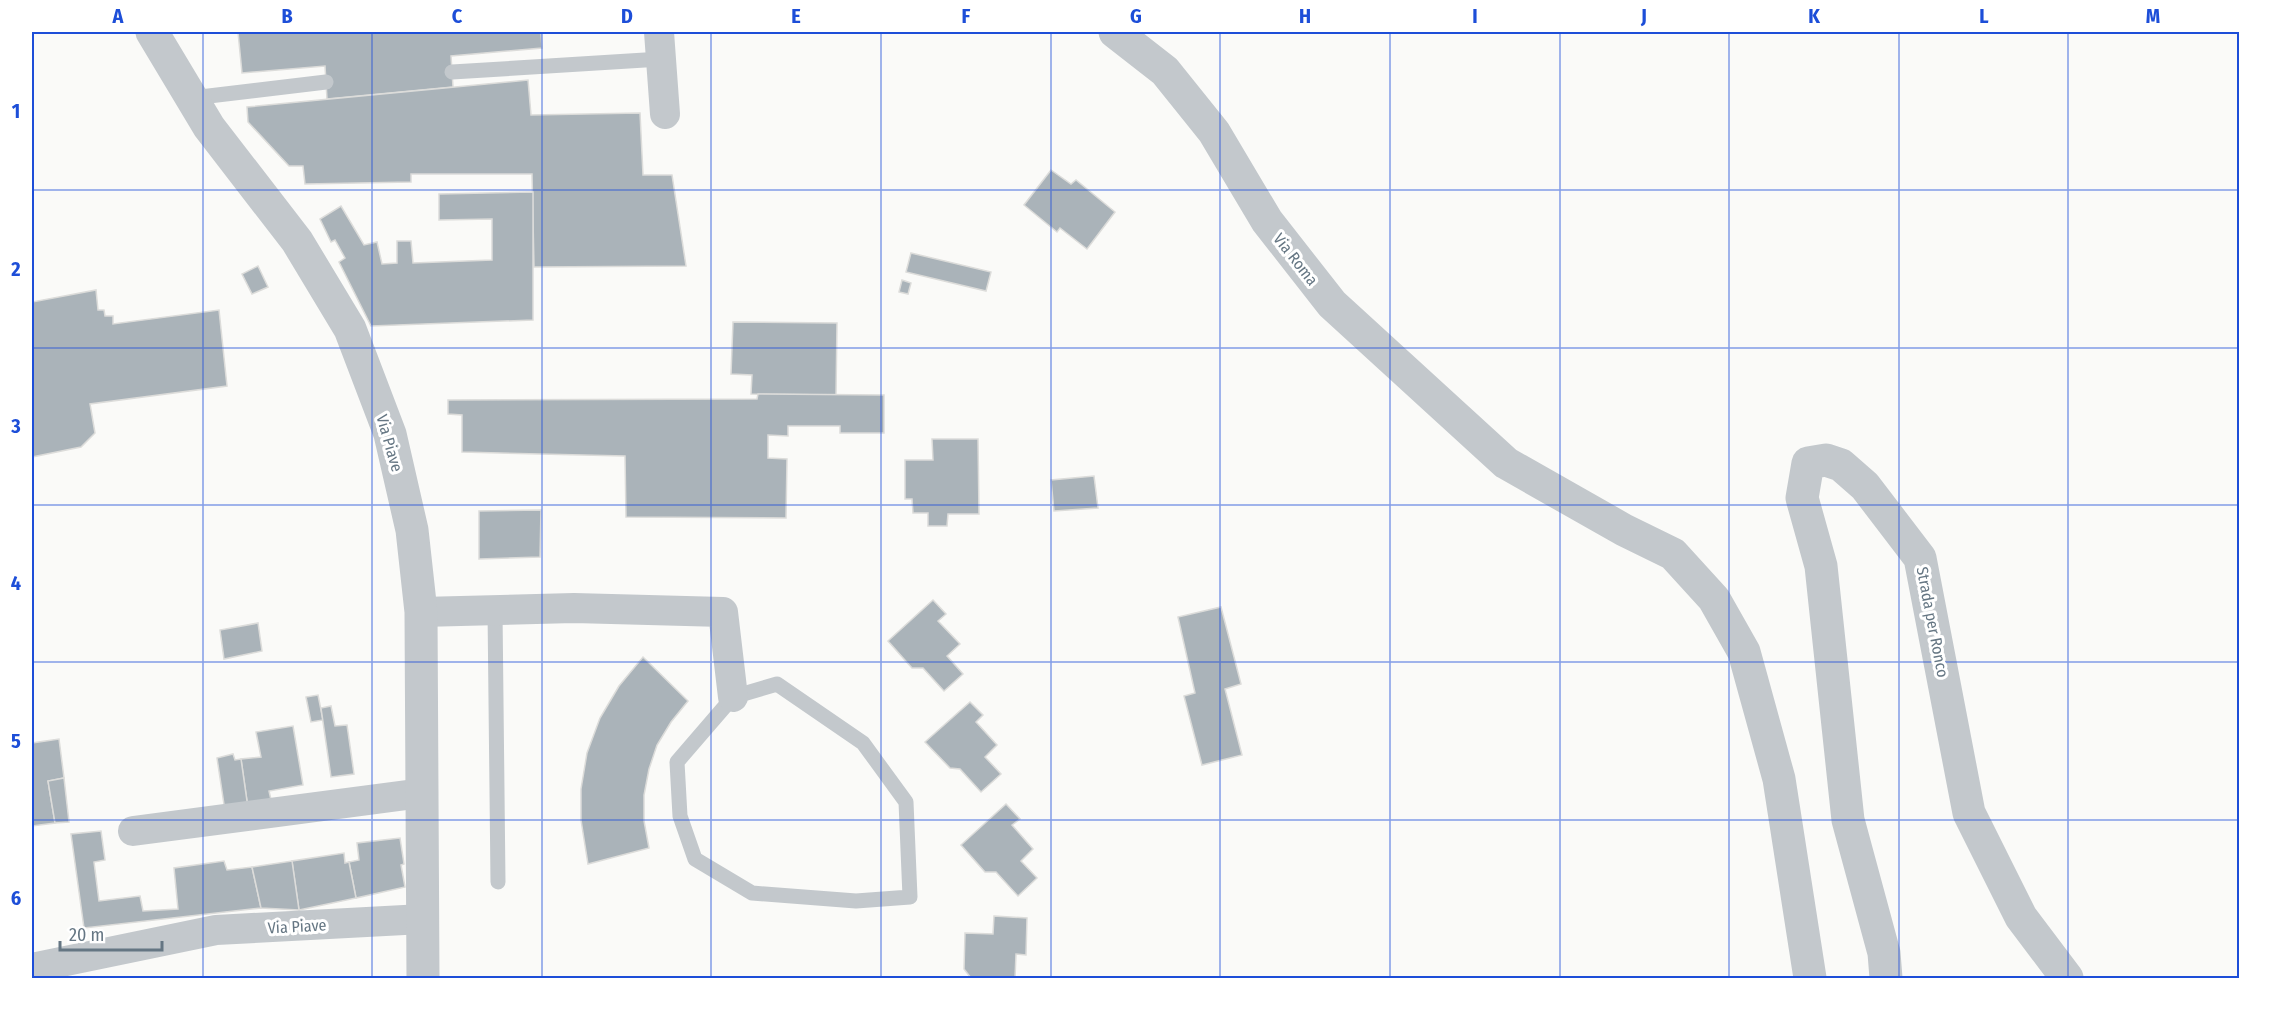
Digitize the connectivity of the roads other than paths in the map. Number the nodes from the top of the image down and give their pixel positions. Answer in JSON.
{"nodes":[{"id":1,"x":152,"y":32,"type":"edge"},
{"id":2,"x":1115,"y":32,"type":"edge"},
{"id":3,"x":660,"y":45,"type":"edge"},
{"id":4,"x":452,"y":72,"type":"dead end"},
{"id":5,"x":326,"y":82,"type":"dead end"},
{"id":6,"x":192,"y":98,"type":"junction"},
{"id":7,"x":665,"y":114,"type":"dead end"},
{"id":8,"x":495,"y":610,"type":"junction"},
{"id":9,"x":422,"y":612,"type":"junction"},
{"id":10,"x":733,"y":697,"type":"junction"},
{"id":11,"x":422,"y":793,"type":"junction"},
{"id":12,"x":133,"y":831,"type":"dead end"},
{"id":13,"x":498,"y":882,"type":"dead end"},
{"id":14,"x":423,"y":919,"type":"junction"},
{"id":15,"x":32,"y":968,"type":"edge"},
{"id":16,"x":423,"y":978,"type":"edge"},
{"id":17,"x":1810,"y":978,"type":"edge"},
{"id":18,"x":1886,"y":978,"type":"edge"},
{"id":19,"x":2067,"y":978,"type":"edge"}],
"edges":[{"from":1,"to":6,"type":"street","name":"Via Piave"},
{"from":2,"to":17,"type":"street","name":"Via Roma"},
{"from":3,"to":4,"type":"lane"},
{"from":3,"to":7,"type":"street"},
{"from":5,"to":6,"type":"lane"},
{"from":6,"to":9,"type":"street","name":"Via Piave"},
{"from":8,"to":9,"type":"street"},
{"from":8,"to":10,"type":"street"},
{"from":8,"to":13,"type":"lane"},
{"from":9,"to":11,"type":"street","name":"Via Piave"},
{"from":10,"to":10,"type":"lane"},
{"from":11,"to":12,"type":"street"},
{"from":11,"to":14,"type":"street","name":"Via Piave"},
{"from":14,"to":15,"type":"street","name":"Via Piave"},
{"from":14,"to":16,"type":"street","name":"Via Piave"},
{"from":18,"to":19,"type":"street","name":"Strada per Ronco"}]}
